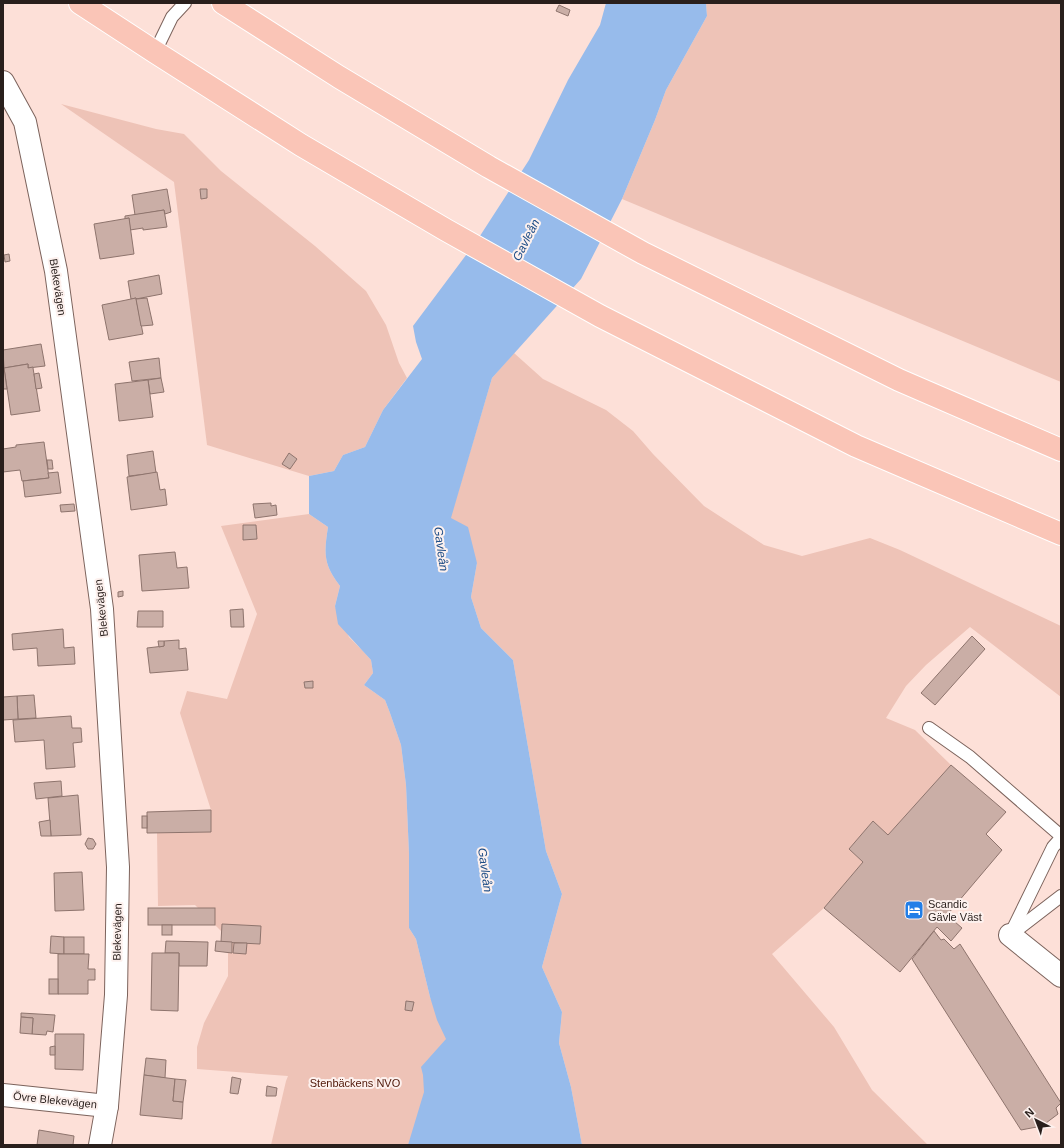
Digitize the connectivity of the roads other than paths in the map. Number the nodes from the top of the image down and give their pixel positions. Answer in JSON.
{"nodes":[{"id":1,"x":80,"y":3,"type":"edge"},
{"id":2,"x":184,"y":3,"type":"edge"},
{"id":3,"x":223,"y":3,"type":"edge"},
{"id":4,"x":154,"y":52,"type":"junction"},
{"id":5,"x":3,"y":82,"type":"edge"},
{"id":6,"x":1061,"y":450,"type":"edge"},
{"id":7,"x":1061,"y":534,"type":"edge"},
{"id":8,"x":929,"y":728,"type":"dead end"},
{"id":9,"x":1061,"y":837,"type":"edge"},
{"id":10,"x":1061,"y":896,"type":"edge"},
{"id":11,"x":1010,"y":935,"type":"junction"},
{"id":12,"x":1061,"y":976,"type":"edge"},
{"id":13,"x":3,"y":1095,"type":"edge"},
{"id":14,"x":107,"y":1106,"type":"junction"},
{"id":15,"x":100,"y":1145,"type":"edge"}],
"edges":[{"from":1,"to":4,"type":"highway"},
{"from":2,"to":4,"type":"lane"},
{"from":3,"to":6,"type":"highway"},
{"from":4,"to":7,"type":"highway"},
{"from":5,"to":14,"type":"street","name":"Blekevägen"},
{"from":8,"to":9,"type":"lane"},
{"from":9,"to":11,"type":"lane"},
{"from":10,"to":11,"type":"lane"},
{"from":11,"to":12,"type":"street"},
{"from":13,"to":14,"type":"street","name":"Övre Blekevägen"},
{"from":14,"to":15,"type":"street","name":"Blekevägen"}]}
